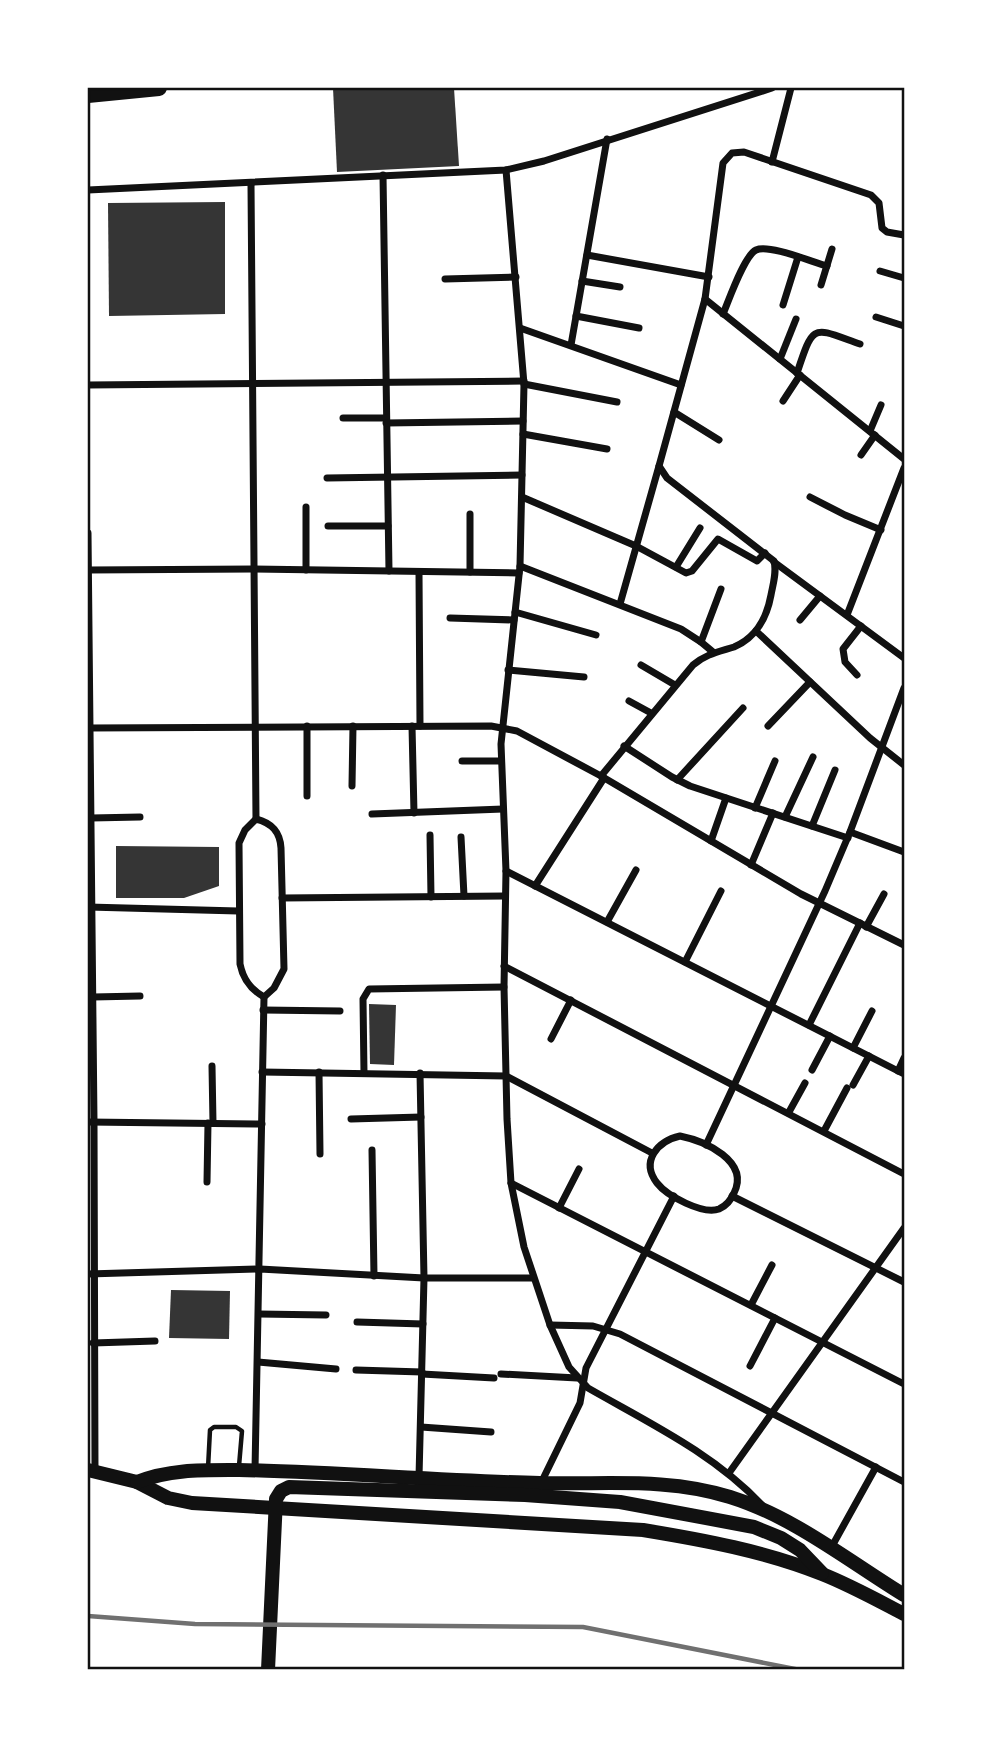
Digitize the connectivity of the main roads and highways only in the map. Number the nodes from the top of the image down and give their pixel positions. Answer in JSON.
{"nodes":[{"id":1,"x":159,"y":88,"type":"edge"},
{"id":2,"x":88,"y":95,"type":"edge"},
{"id":3,"x":91,"y":1471,"type":"edge"},
{"id":4,"x":137,"y":1482,"type":"junction"},
{"id":5,"x":767,"y":1510,"type":"junction"},
{"id":6,"x":781,"y":1538,"type":"junction"},
{"id":7,"x":761,"y":1554,"type":"junction"},
{"id":8,"x":822,"y":1574,"type":"junction"},
{"id":9,"x":905,"y":1595,"type":"edge"},
{"id":10,"x":905,"y":1614,"type":"edge"},
{"id":11,"x":268,"y":1670,"type":"edge"}],
"edges":[{"from":1,"to":2,"type":"main road"},
{"from":3,"to":4,"type":"main road"},
{"from":4,"to":5,"type":"main road"},
{"from":4,"to":7,"type":"main road"},
{"from":5,"to":6,"type":"main road"},
{"from":5,"to":9,"type":"main road"},
{"from":6,"to":7,"type":"main road"},
{"from":6,"to":8,"type":"main road"},
{"from":6,"to":11,"type":"main road"},
{"from":7,"to":8,"type":"main road"},
{"from":8,"to":10,"type":"main road"}]}
